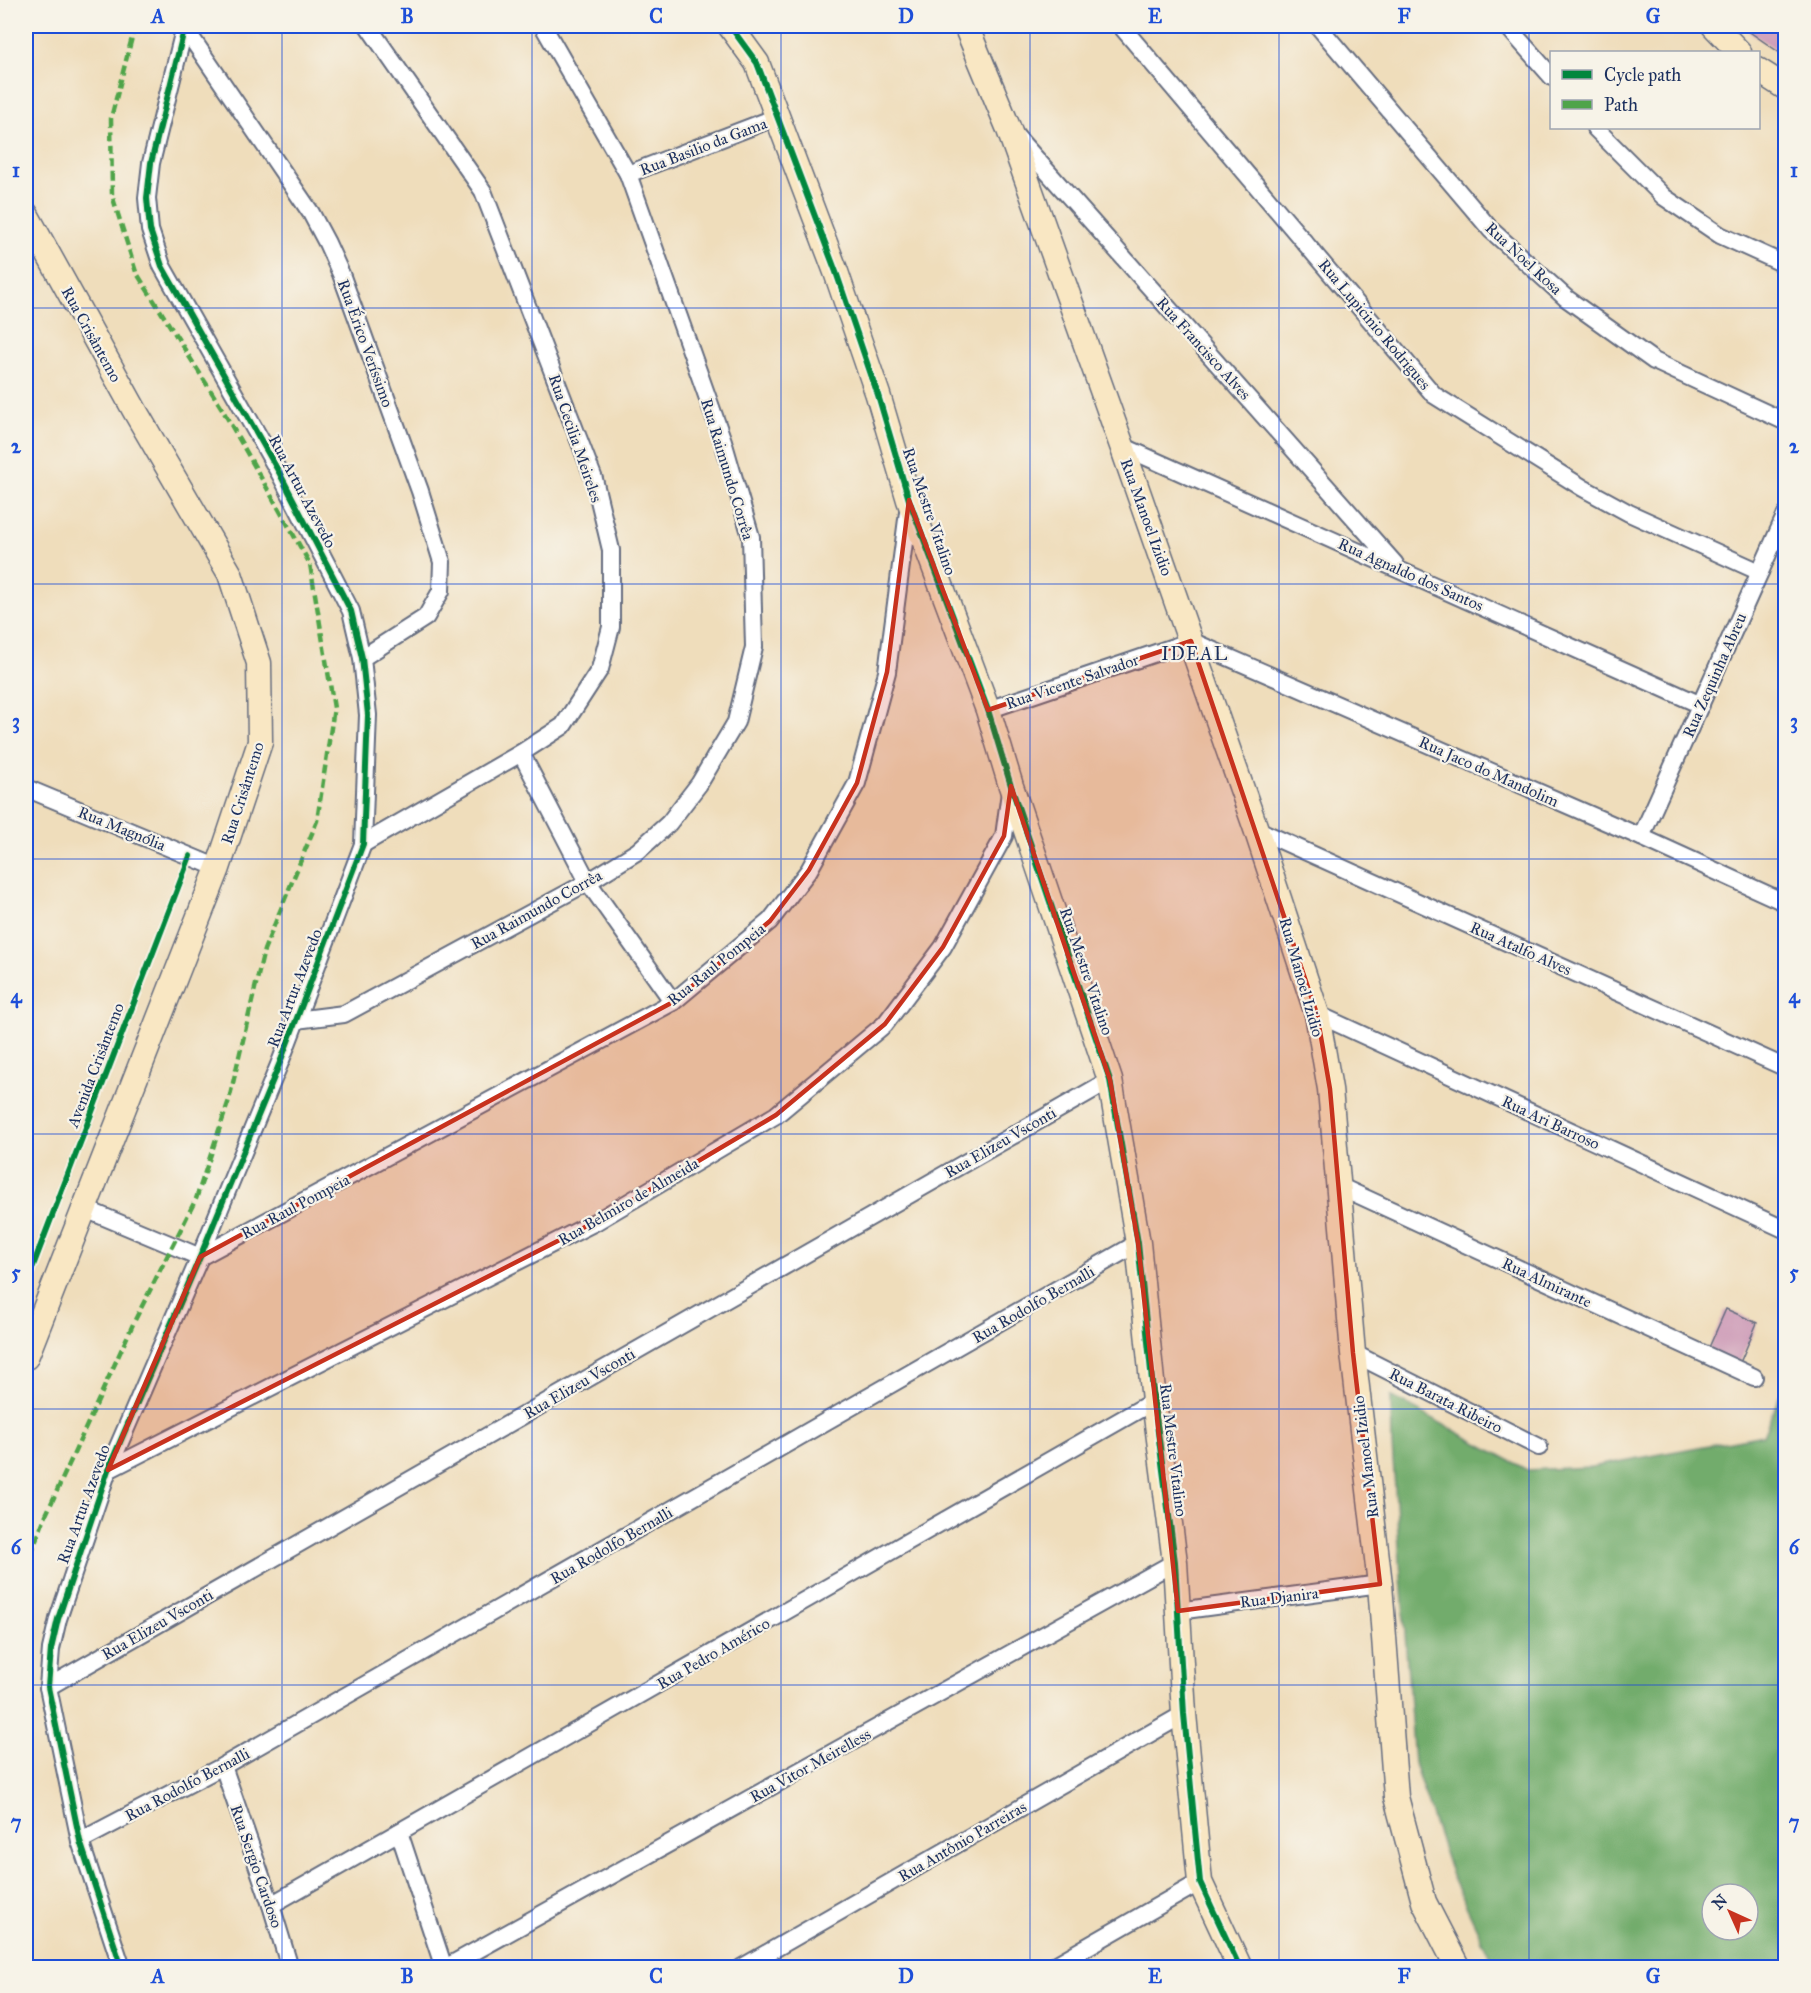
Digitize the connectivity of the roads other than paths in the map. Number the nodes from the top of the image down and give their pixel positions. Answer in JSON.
{"nodes":[{"id":1,"x":184,"y":26,"type":"edge"},
{"id":2,"x":368,"y":26,"type":"edge"},
{"id":3,"x":543,"y":26,"type":"edge"},
{"id":4,"x":730,"y":26,"type":"edge"},
{"id":5,"x":966,"y":26,"type":"edge"},
{"id":6,"x":1121,"y":26,"type":"edge"},
{"id":7,"x":1318,"y":26,"type":"edge"},
{"id":8,"x":1507,"y":26,"type":"edge"},
{"id":9,"x":1714,"y":26,"type":"edge"},
{"id":10,"x":1738,"y":51,"type":"edge"},
{"id":11,"x":1760,"y":71,"type":"edge"},
{"id":12,"x":1550,"y":76,"type":"edge"},
{"id":13,"x":1785,"y":88,"type":"edge"},
{"id":14,"x":777,"y":117,"type":"junction"},
{"id":15,"x":1008,"y":127,"type":"junction"},
{"id":16,"x":1596,"y":129,"type":"edge"},
{"id":17,"x":628,"y":174,"type":"junction"},
{"id":18,"x":26,"y":214,"type":"edge"},
{"id":19,"x":1785,"y":265,"type":"edge"},
{"id":20,"x":1785,"y":422,"type":"edge"},
{"id":21,"x":1122,"y":446,"type":"junction"},
{"id":22,"x":909,"y":500,"type":"junction"},
{"id":23,"x":1785,"y":514,"type":"edge"},
{"id":24,"x":1400,"y":569,"type":"junction"},
{"id":25,"x":1760,"y":572,"type":"junction"},
{"id":26,"x":1191,"y":641,"type":"junction"},
{"id":27,"x":362,"y":658,"type":"junction"},
{"id":28,"x":1701,"y":705,"type":"junction"},
{"id":29,"x":988,"y":710,"type":"junction"},
{"id":30,"x":521,"y":753,"type":"junction"},
{"id":31,"x":1011,"y":786,"type":"junction"},
{"id":32,"x":26,"y":788,"type":"edge"},
{"id":33,"x":1256,"y":829,"type":"junction"},
{"id":34,"x":1641,"y":837,"type":"junction"},
{"id":35,"x":363,"y":844,"type":"junction"},
{"id":36,"x":218,"y":868,"type":"junction"},
{"id":37,"x":588,"y":882,"type":"junction"},
{"id":38,"x":1785,"y":903,"type":"edge"},
{"id":39,"x":673,"y":1002,"type":"junction"},
{"id":40,"x":1317,"y":1014,"type":"junction"},
{"id":41,"x":296,"y":1020,"type":"junction"},
{"id":42,"x":1785,"y":1068,"type":"edge"},
{"id":43,"x":1110,"y":1080,"type":"junction"},
{"id":44,"x":1339,"y":1186,"type":"junction"},
{"id":45,"x":90,"y":1211,"type":"junction"},
{"id":46,"x":1785,"y":1230,"type":"edge"},
{"id":47,"x":1138,"y":1244,"type":"junction"},
{"id":48,"x":193,"y":1254,"type":"junction"},
{"id":49,"x":1353,"y":1353,"type":"junction"},
{"id":50,"x":26,"y":1357,"type":"edge"},
{"id":51,"x":1754,"y":1377,"type":"dead end"},
{"id":52,"x":1154,"y":1401,"type":"junction"},
{"id":53,"x":1539,"y":1447,"type":"dead end"},
{"id":54,"x":108,"y":1470,"type":"junction"},
{"id":55,"x":1175,"y":1562,"type":"junction"},
{"id":56,"x":1380,"y":1584,"type":"junction"},
{"id":57,"x":1178,"y":1611,"type":"junction"},
{"id":58,"x":48,"y":1687,"type":"junction"},
{"id":59,"x":1184,"y":1714,"type":"junction"},
{"id":60,"x":223,"y":1766,"type":"junction"},
{"id":61,"x":399,"y":1832,"type":"junction"},
{"id":62,"x":80,"y":1841,"type":"junction"},
{"id":63,"x":1200,"y":1882,"type":"junction"},
{"id":64,"x":271,"y":1905,"type":"junction"},
{"id":65,"x":122,"y":1968,"type":"edge"},
{"id":66,"x":290,"y":1968,"type":"edge"},
{"id":67,"x":445,"y":1968,"type":"edge"},
{"id":68,"x":741,"y":1968,"type":"edge"},
{"id":69,"x":1050,"y":1968,"type":"edge"},
{"id":70,"x":1240,"y":1968,"type":"edge"},
{"id":71,"x":1458,"y":1968,"type":"edge"}],
"edges":[{"from":1,"to":27,"type":"street","name":"Rua Artur Azevedo"},
{"from":1,"to":27,"type":"street","name":"Rua Érico Veríssimo"},
{"from":2,"to":30,"type":"street","name":"Rua Cecilia Meireles"},
{"from":3,"to":17,"type":"street","name":"Rua Raimundo Corrêa"},
{"from":4,"to":14,"type":"street","name":"Rua Mestre Vitalino"},
{"from":5,"to":15,"type":"street","name":"Rua Manoel Izidio"},
{"from":6,"to":25,"type":"street","name":"Rua Lupicinio Rodrigues"},
{"from":7,"to":20,"type":"street","name":"Rua Noel Rosa"},
{"from":8,"to":12,"type":"street"},
{"from":9,"to":10,"type":"street"},
{"from":11,"to":13,"type":"street"},
{"from":14,"to":17,"type":"street","name":"Rua Basilio da Gama"},
{"from":14,"to":22,"type":"street","name":"Rua Mestre Vitalino"},
{"from":15,"to":21,"type":"street","name":"Rua Manoel Izidio"},
{"from":15,"to":24,"type":"street","name":"Rua Francisco Alves"},
{"from":16,"to":19,"type":"street"},
{"from":17,"to":37,"type":"street","name":"Rua Raimundo Corrêa"},
{"from":18,"to":36,"type":"street","name":"Rua Crisântemo"},
{"from":21,"to":24,"type":"street","name":"Rua Agnaldo dos Santos"},
{"from":21,"to":26,"type":"street","name":"Rua Manoel Izidio"},
{"from":22,"to":29,"type":"street","name":"Rua Mestre Vitalino"},
{"from":22,"to":39,"type":"street","name":"Rua Raul Pompeia"},
{"from":23,"to":25,"type":"street","name":"Rua Zequinha Abreu"},
{"from":24,"to":28,"type":"street","name":"Rua Agnaldo dos Santos"},
{"from":25,"to":28,"type":"street","name":"Rua Zequinha Abreu"},
{"from":26,"to":29,"type":"street","name":"Rua Vicente Salvador"},
{"from":26,"to":33,"type":"street","name":"Rua Manoel Izidio"},
{"from":26,"to":34,"type":"street","name":"Rua Jaco do Mandolim"},
{"from":27,"to":35,"type":"street","name":"Rua Artur Azevedo"},
{"from":28,"to":34,"type":"street","name":"Rua Zequinha Abreu"},
{"from":29,"to":31,"type":"street","name":"Rua Mestre Vitalino"},
{"from":30,"to":35,"type":"street","name":"Rua Cecilia Meireles"},
{"from":30,"to":37,"type":"street"},
{"from":31,"to":43,"type":"street","name":"Rua Mestre Vitalino"},
{"from":31,"to":54,"type":"street","name":"Rua Belmiro de Almeida"},
{"from":32,"to":36,"type":"street","name":"Rua Magnólia"},
{"from":33,"to":40,"type":"street","name":"Rua Manoel Izidio"},
{"from":33,"to":42,"type":"street","name":"Rua Atalfo Alves"},
{"from":34,"to":38,"type":"street","name":"Rua Jaco do Mandolim"},
{"from":35,"to":41,"type":"street","name":"Rua Artur Azevedo"},
{"from":36,"to":45,"type":"street","name":"Rua Crisântemo"},
{"from":37,"to":39,"type":"street"},
{"from":37,"to":41,"type":"street","name":"Rua Raimundo Corrêa"},
{"from":39,"to":48,"type":"street","name":"Rua Raul Pompeia"},
{"from":40,"to":44,"type":"street","name":"Rua Manoel Izidio"},
{"from":40,"to":46,"type":"street","name":"Rua Ari Barroso"},
{"from":41,"to":48,"type":"street","name":"Rua Artur Azevedo"},
{"from":43,"to":47,"type":"street","name":"Rua Mestre Vitalino"},
{"from":43,"to":58,"type":"street","name":"Rua Elizeu Vsconti"},
{"from":44,"to":49,"type":"street","name":"Rua Manoel Izidio"},
{"from":44,"to":51,"type":"street","name":"Rua Almirante"},
{"from":45,"to":48,"type":"street"},
{"from":45,"to":50,"type":"street","name":"Rua Crisântemo"},
{"from":47,"to":52,"type":"street","name":"Rua Mestre Vitalino"},
{"from":47,"to":60,"type":"street","name":"Rua Rodolfo Bernalli"},
{"from":48,"to":54,"type":"street","name":"Rua Artur Azevedo"},
{"from":49,"to":53,"type":"street","name":"Rua Barata Ribeiro"},
{"from":49,"to":56,"type":"street","name":"Rua Manoel Izidio"},
{"from":52,"to":55,"type":"street","name":"Rua Mestre Vitalino"},
{"from":52,"to":61,"type":"street","name":"Rua Pedro Américo"},
{"from":54,"to":58,"type":"street","name":"Rua Artur Azevedo"},
{"from":55,"to":57,"type":"street","name":"Rua Mestre Vitalino"},
{"from":55,"to":67,"type":"street","name":"Rua Vitor Meirelless"},
{"from":56,"to":57,"type":"street","name":"Rua Djanira"},
{"from":56,"to":71,"type":"street","name":"Rua Manoel Izidio"},
{"from":57,"to":59,"type":"street","name":"Rua Mestre Vitalino"},
{"from":58,"to":62,"type":"street","name":"Rua Artur Azevedo"},
{"from":59,"to":63,"type":"street","name":"Rua Mestre Vitalino"},
{"from":59,"to":68,"type":"street","name":"Rua Antônio Parreiras"},
{"from":60,"to":62,"type":"street","name":"Rua Rodolfo Bernalli"},
{"from":60,"to":64,"type":"street","name":"Rua Sergio Cardoso"},
{"from":61,"to":64,"type":"street","name":"Rua Pedro Américo"},
{"from":61,"to":67,"type":"street"},
{"from":62,"to":65,"type":"street","name":"Rua Artur Azevedo"},
{"from":63,"to":69,"type":"street"},
{"from":63,"to":70,"type":"street","name":"Rua Mestre Vitalino"},
{"from":64,"to":66,"type":"street","name":"Rua Sergio Cardoso"}]}
